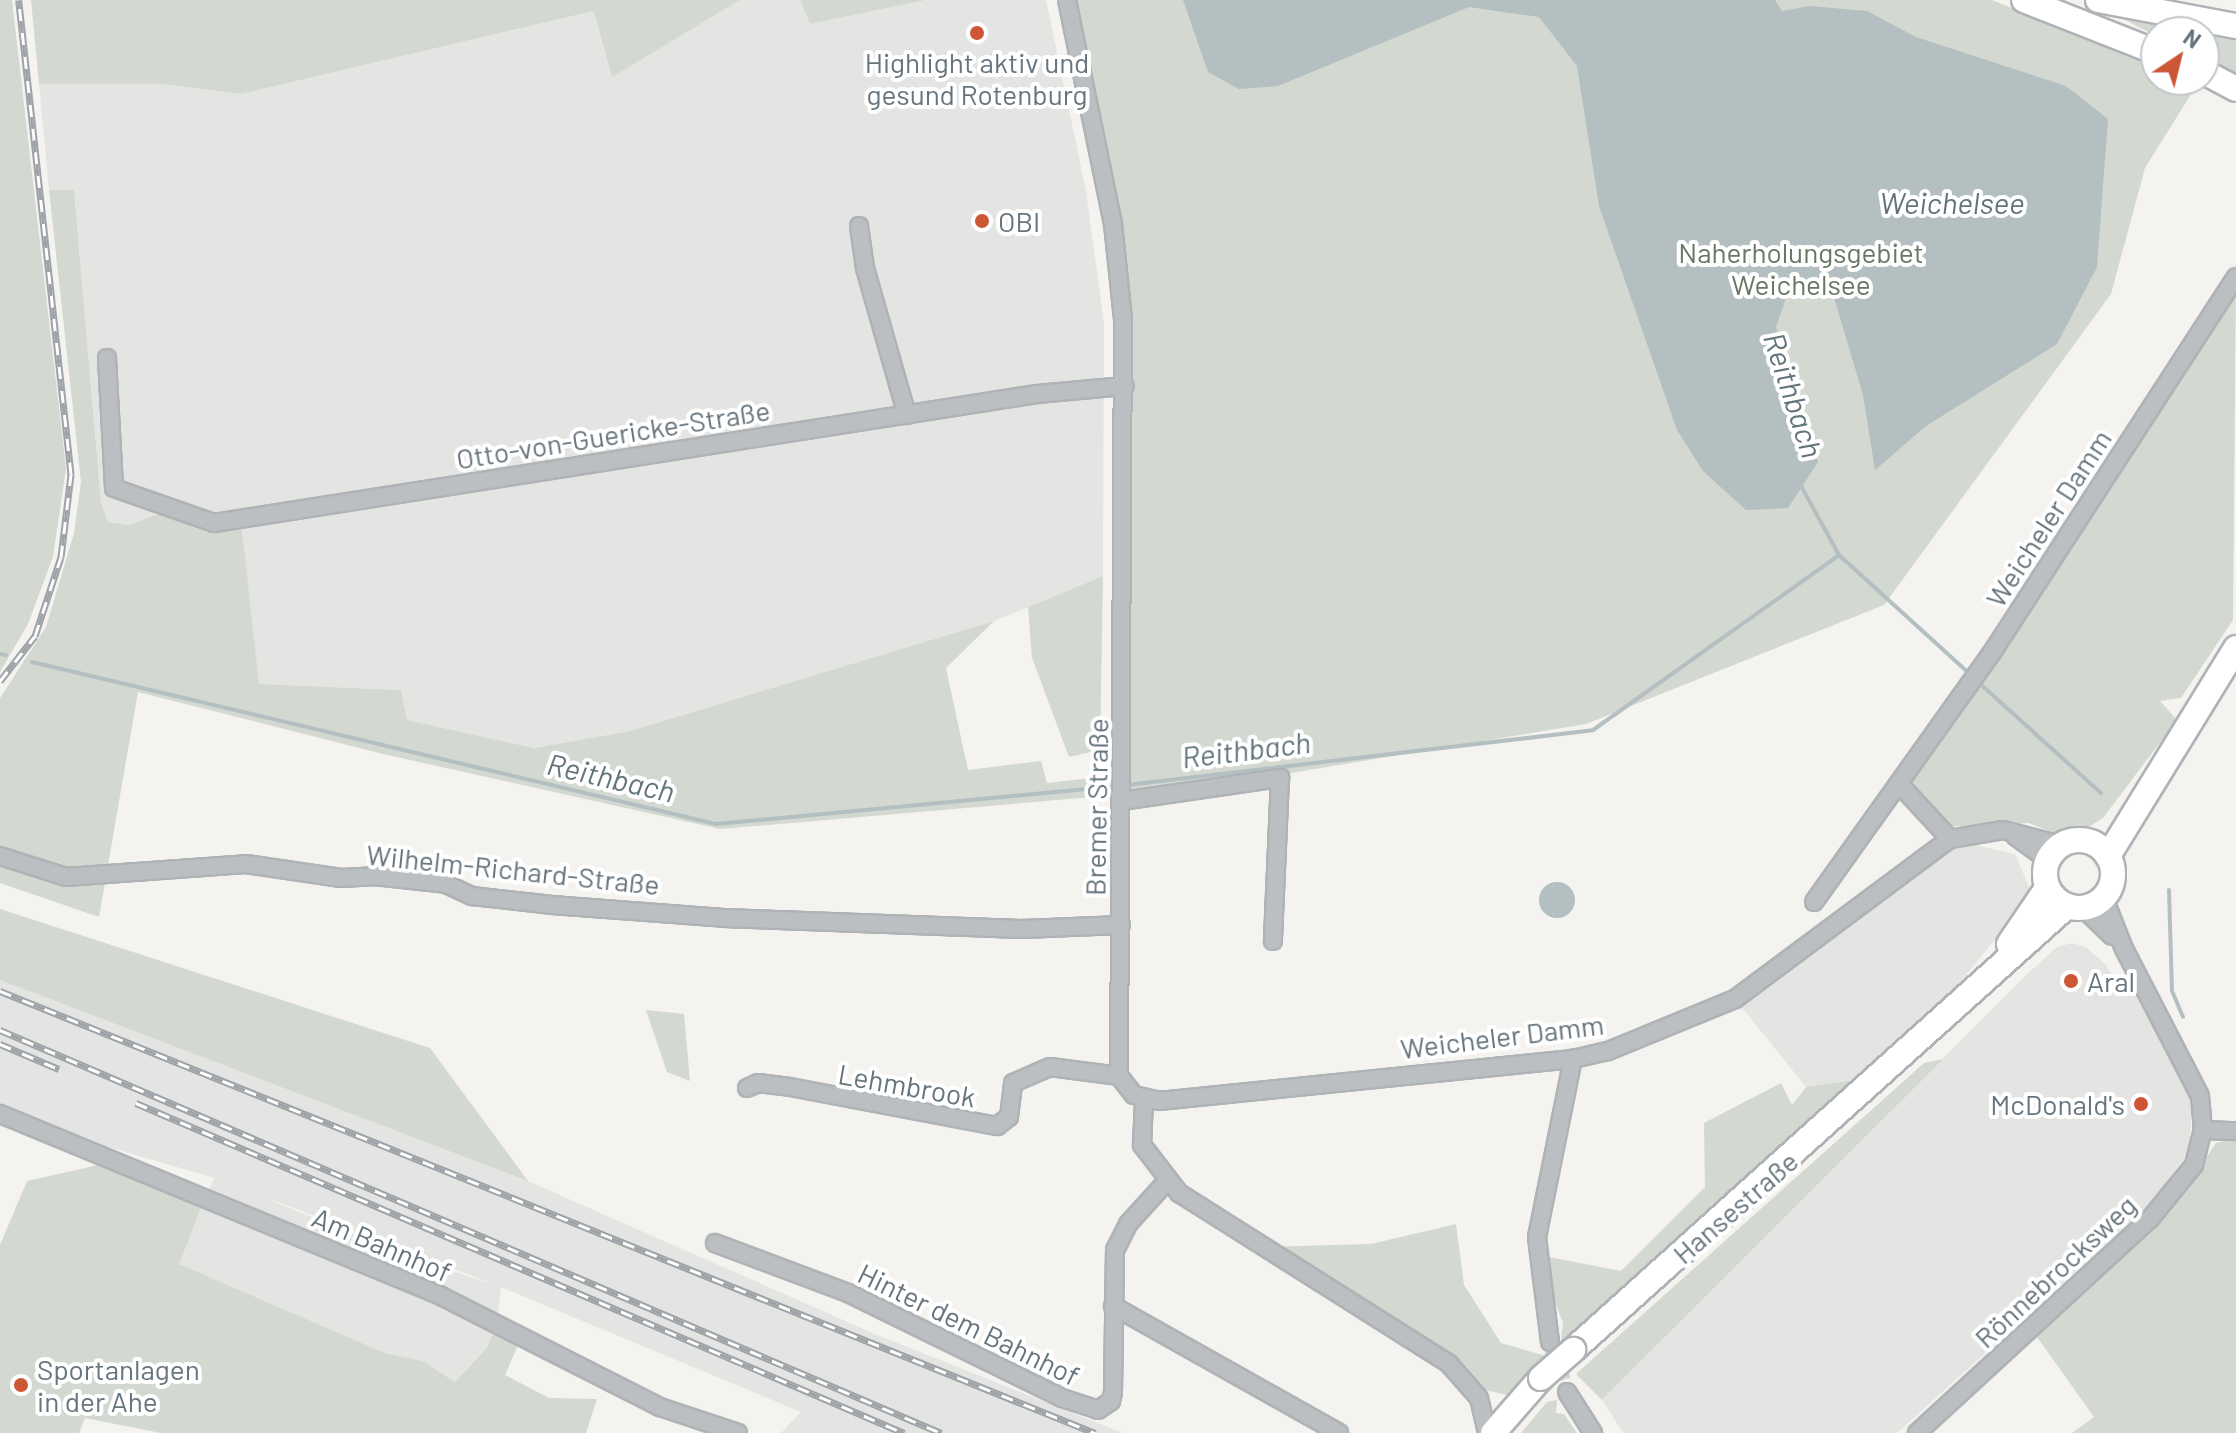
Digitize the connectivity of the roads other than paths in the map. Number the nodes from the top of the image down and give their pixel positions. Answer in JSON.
{"nodes":[{"id":1,"x":1067,"y":0,"type":"edge"},
{"id":2,"x":2024,"y":0,"type":"edge"},
{"id":3,"x":2098,"y":0,"type":"edge"},
{"id":4,"x":2185,"y":0,"type":"edge"},
{"id":5,"x":2236,"y":24,"type":"edge"},
{"id":6,"x":2140,"y":46,"type":"edge"},
{"id":7,"x":859,"y":226,"type":"dead end"},
{"id":8,"x":2236,"y":277,"type":"edge"},
{"id":9,"x":107,"y":358,"type":"dead end"},
{"id":10,"x":1125,"y":386,"type":"junction"},
{"id":11,"x":907,"y":415,"type":"junction"},
{"id":12,"x":2236,"y":648,"type":"edge"},
{"id":13,"x":1901,"y":786,"type":"junction"},
{"id":14,"x":1122,"y":798,"type":"junction"},
{"id":15,"x":2003,"y":830,"type":"junction"},
{"id":16,"x":1950,"y":839,"type":"junction"},
{"id":17,"x":2061,"y":845,"type":"junction"},
{"id":18,"x":2099,"y":849,"type":"junction"},
{"id":19,"x":0,"y":856,"type":"edge"},
{"id":20,"x":2046,"y":877,"type":"junction"},
{"id":21,"x":1814,"y":902,"type":"dead end"},
{"id":22,"x":2085,"y":904,"type":"junction"},
{"id":23,"x":1121,"y":925,"type":"junction"},
{"id":24,"x":1273,"y":941,"type":"dead end"},
{"id":25,"x":1980,"y":985,"type":"junction"},
{"id":26,"x":1573,"y":1059,"type":"junction"},
{"id":27,"x":1119,"y":1076,"type":"junction"},
{"id":28,"x":747,"y":1088,"type":"dead end"},
{"id":29,"x":1144,"y":1100,"type":"junction"},
{"id":30,"x":0,"y":1114,"type":"edge"},
{"id":31,"x":2203,"y":1130,"type":"junction"},
{"id":32,"x":2236,"y":1131,"type":"edge"},
{"id":33,"x":1168,"y":1180,"type":"junction"},
{"id":34,"x":715,"y":1243,"type":"dead end"},
{"id":35,"x":1113,"y":1306,"type":"junction"},
{"id":36,"x":1550,"y":1342,"type":"tunnel mouth"},
{"id":37,"x":1567,"y":1392,"type":"tunnel mouth"},
{"id":38,"x":738,"y":1433,"type":"edge"},
{"id":39,"x":1339,"y":1433,"type":"edge"},
{"id":40,"x":1487,"y":1433,"type":"edge"},
{"id":41,"x":1493,"y":1433,"type":"edge"},
{"id":42,"x":1593,"y":1433,"type":"edge"},
{"id":43,"x":1917,"y":1433,"type":"edge"}],
"edges":[{"from":1,"to":10,"type":"street","name":"Bremer Straße"},
{"from":2,"to":6,"type":"main road"},
{"from":3,"to":5,"type":"main road"},
{"from":4,"to":5,"type":"main road"},
{"from":7,"to":11,"type":"street"},
{"from":8,"to":13,"type":"street","name":"Weicheler Damm"},
{"from":9,"to":11,"type":"street","name":"Otto-von-Guericke-Straße"},
{"from":10,"to":11,"type":"street","name":"Otto-von-Guericke-Straße"},
{"from":10,"to":14,"type":"street","name":"Bremer Straße"},
{"from":12,"to":18,"type":"main road"},
{"from":13,"to":16,"type":"street"},
{"from":13,"to":21,"type":"street","name":"Weicheler Damm"},
{"from":14,"to":23,"type":"street","name":"Bremer Straße"},
{"from":14,"to":24,"type":"street"},
{"from":15,"to":16,"type":"street","name":"Weicheler Damm"},
{"from":15,"to":17,"type":"street","name":"Weicheler Damm"},
{"from":15,"to":20,"type":"street"},
{"from":16,"to":26,"type":"street","name":"Weicheler Damm"},
{"from":17,"to":18,"type":"main road"},
{"from":17,"to":20,"type":"main road","name":"Hansestraße"},
{"from":18,"to":22,"type":"main road"},
{"from":19,"to":23,"type":"street","name":"Wilhelm-Richard-Straße"},
{"from":20,"to":22,"type":"main road"},
{"from":20,"to":25,"type":"main road","name":"Hansestraße"},
{"from":22,"to":25,"type":"main road","name":"Hansestraße"},
{"from":22,"to":31,"type":"street","name":"Rönnebrocksweg"},
{"from":23,"to":27,"type":"street","name":"Bremer Straße"},
{"from":25,"to":41,"type":"main road","name":"Hansestraße","bridge":true},
{"from":26,"to":29,"type":"street","name":"Weicheler Damm"},
{"from":26,"to":36,"type":"street"},
{"from":27,"to":28,"type":"street","name":"Lehmbrook"},
{"from":27,"to":29,"type":"street"},
{"from":29,"to":33,"type":"street"},
{"from":30,"to":38,"type":"street","name":"Am Bahnhof"},
{"from":31,"to":32,"type":"street"},
{"from":31,"to":43,"type":"street","name":"Rönnebrocksweg"},
{"from":33,"to":35,"type":"street","name":"Hinter dem Bahnhof"},
{"from":33,"to":40,"type":"street"},
{"from":34,"to":35,"type":"street","name":"Hinter dem Bahnhof"},
{"from":35,"to":39,"type":"street"},
{"from":37,"to":42,"type":"street"}]}
